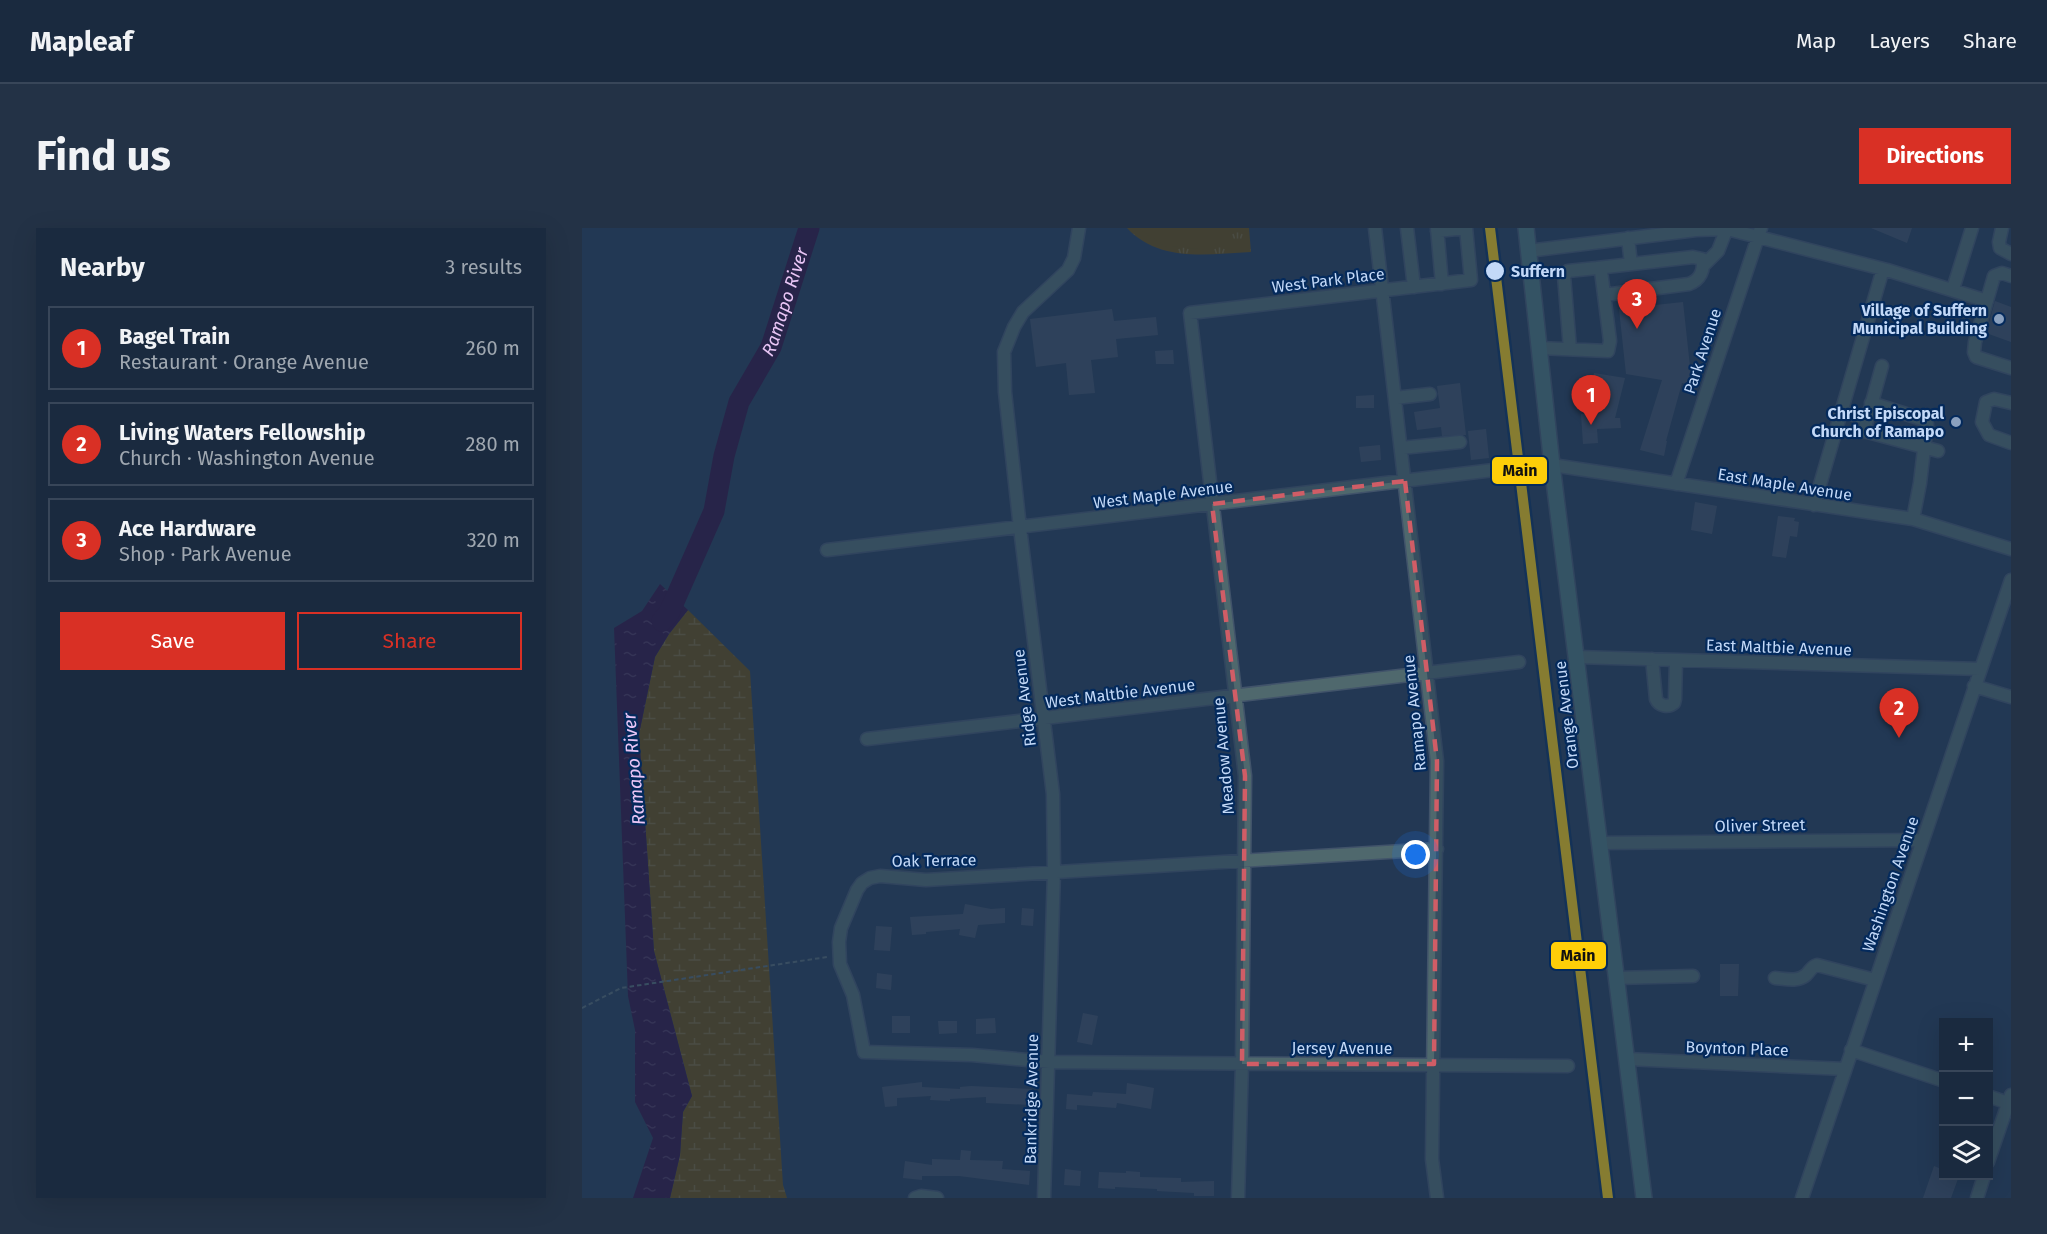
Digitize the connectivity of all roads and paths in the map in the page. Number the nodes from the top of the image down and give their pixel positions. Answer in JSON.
{"nodes":[{"id":1,"x":1079,"y":228,"type":"edge"},
{"id":2,"x":1375,"y":228,"type":"edge"},
{"id":3,"x":1407,"y":228,"type":"edge"},
{"id":4,"x":1526,"y":228,"type":"edge"},
{"id":5,"x":1727,"y":228,"type":"edge"},
{"id":6,"x":1972,"y":228,"type":"edge"},
{"id":7,"x":2002,"y":228,"type":"edge"},
{"id":8,"x":1437,"y":229,"type":"edge"},
{"id":9,"x":1759,"y":232,"type":"edge"},
{"id":10,"x":1628,"y":238,"type":"junction"},
{"id":11,"x":1528,"y":251,"type":"junction"},
{"id":12,"x":2011,"y":254,"type":"edge"},
{"id":13,"x":1631,"y":264,"type":"junction"},
{"id":14,"x":1704,"y":265,"type":"junction"},
{"id":15,"x":1597,"y":268,"type":"junction"},
{"id":16,"x":1883,"y":269,"type":"junction"},
{"id":17,"x":2011,"y":276,"type":"edge"},
{"id":18,"x":1442,"y":284,"type":"junction"},
{"id":19,"x":1414,"y":287,"type":"junction"},
{"id":20,"x":1953,"y":289,"type":"junction"},
{"id":21,"x":1382,"y":291,"type":"junction"},
{"id":22,"x":1604,"y":295,"type":"junction"},
{"id":23,"x":1987,"y":301,"type":"junction"},
{"id":24,"x":1190,"y":313,"type":"joint"},
{"id":25,"x":1539,"y":348,"type":"junction"},
{"id":26,"x":1570,"y":349,"type":"junction"},
{"id":27,"x":1882,"y":366,"type":"dead end"},
{"id":28,"x":2011,"y":368,"type":"edge"},
{"id":29,"x":1430,"y":394,"type":"dead end"},
{"id":30,"x":1395,"y":398,"type":"junction"},
{"id":31,"x":2011,"y":403,"type":"edge"},
{"id":32,"x":1871,"y":404,"type":"junction"},
{"id":33,"x":1842,"y":411,"type":"junction"},
{"id":34,"x":1865,"y":425,"type":"junction"},
{"id":35,"x":1460,"y":442,"type":"dead end"},
{"id":36,"x":2011,"y":443,"type":"edge"},
{"id":37,"x":1924,"y":447,"type":"junction"},
{"id":38,"x":1401,"y":448,"type":"junction"},
{"id":39,"x":1938,"y":452,"type":"dead end"},
{"id":40,"x":1552,"y":465,"type":"junction"},
{"id":41,"x":1502,"y":469,"type":"dead end"},
{"id":42,"x":1405,"y":481,"type":"junction"},
{"id":43,"x":1676,"y":484,"type":"junction"},
{"id":44,"x":1212,"y":504,"type":"junction"},
{"id":45,"x":1814,"y":505,"type":"junction"},
{"id":46,"x":1913,"y":519,"type":"junction"},
{"id":47,"x":1020,"y":528,"type":"junction"},
{"id":48,"x":2011,"y":549,"type":"edge"},
{"id":49,"x":827,"y":550,"type":"dead end"},
{"id":50,"x":2011,"y":580,"type":"edge"},
{"id":51,"x":1577,"y":657,"type":"junction"},
{"id":52,"x":1652,"y":659,"type":"junction"},
{"id":53,"x":1676,"y":660,"type":"junction"},
{"id":54,"x":1519,"y":662,"type":"dead end"},
{"id":55,"x":1980,"y":669,"type":"junction"},
{"id":56,"x":1427,"y":673,"type":"junction"},
{"id":57,"x":1974,"y":686,"type":"junction"},
{"id":58,"x":1235,"y":696,"type":"junction"},
{"id":59,"x":2011,"y":697,"type":"edge"},
{"id":60,"x":1043,"y":718,"type":"junction"},
{"id":61,"x":867,"y":739,"type":"dead end"},
{"id":62,"x":1923,"y":840,"type":"junction"},
{"id":63,"x":1599,"y":843,"type":"junction"},
{"id":64,"x":1437,"y":849,"type":"junction"},
{"id":65,"x":1245,"y":861,"type":"junction"},
{"id":66,"x":1054,"y":871,"type":"junction"},
{"id":67,"x":822,"y":957,"type":"dead end"},
{"id":68,"x":1693,"y":976,"type":"dead end"},
{"id":69,"x":1616,"y":978,"type":"junction"},
{"id":70,"x":1775,"y":978,"type":"dead end"},
{"id":71,"x":1875,"y":980,"type":"junction"},
{"id":72,"x":1048,"y":1001,"type":"joint"},
{"id":73,"x":582,"y":1008,"type":"edge"},
{"id":74,"x":1851,"y":1050,"type":"junction"},
{"id":75,"x":1627,"y":1059,"type":"junction"},
{"id":76,"x":1050,"y":1062,"type":"junction"},
{"id":77,"x":1116,"y":1062,"type":"joint"},
{"id":78,"x":1242,"y":1064,"type":"junction"},
{"id":79,"x":1434,"y":1064,"type":"junction"},
{"id":80,"x":1568,"y":1066,"type":"dead end"},
{"id":81,"x":1845,"y":1069,"type":"junction"},
{"id":82,"x":1939,"y":1079,"type":"edge"},
{"id":83,"x":1993,"y":1097,"type":"edge"},
{"id":84,"x":2010,"y":1101,"type":"edge"},
{"id":85,"x":1993,"y":1150,"type":"edge"},
{"id":86,"x":1983,"y":1180,"type":"edge"},
{"id":87,"x":915,"y":1198,"type":"edge"},
{"id":88,"x":937,"y":1198,"type":"edge"},
{"id":89,"x":1044,"y":1198,"type":"edge"},
{"id":90,"x":1238,"y":1198,"type":"edge"},
{"id":91,"x":1437,"y":1198,"type":"edge"},
{"id":92,"x":1644,"y":1198,"type":"edge"},
{"id":93,"x":1802,"y":1198,"type":"edge"},
{"id":94,"x":1977,"y":1198,"type":"edge"}],
"edges":[{"from":1,"to":47,"type":"street","name":"Ridge Avenue"},
{"from":2,"to":21,"type":"street","name":"Ramapo Avenue"},
{"from":3,"to":19,"type":"street"},
{"from":4,"to":11,"type":"main road","name":"Orange Avenue"},
{"from":5,"to":9,"type":"street"},
{"from":5,"to":10,"type":"street"},
{"from":5,"to":14,"type":"street"},
{"from":6,"to":20,"type":"street"},
{"from":7,"to":12,"type":"street"},
{"from":8,"to":18,"type":"street"},
{"from":8,"to":18,"type":"street","name":"West Park Place"},
{"from":9,"to":16,"type":"street"},
{"from":9,"to":43,"type":"street","name":"Park Avenue"},
{"from":10,"to":11,"type":"street"},
{"from":10,"to":13,"type":"street"},
{"from":11,"to":25,"type":"main road","name":"Orange Avenue"},
{"from":13,"to":14,"type":"street"},
{"from":13,"to":15,"type":"street"},
{"from":14,"to":22,"type":"street"},
{"from":15,"to":22,"type":"street"},
{"from":15,"to":26,"type":"street"},
{"from":16,"to":20,"type":"street"},
{"from":16,"to":33,"type":"street"},
{"from":17,"to":23,"type":"street"},
{"from":18,"to":19,"type":"street","name":"West Park Place"},
{"from":19,"to":21,"type":"street","name":"West Park Place"},
{"from":20,"to":23,"type":"street"},
{"from":21,"to":24,"type":"street","name":"West Park Place"},
{"from":21,"to":30,"type":"street","name":"Ramapo Avenue"},
{"from":22,"to":26,"type":"street"},
{"from":23,"to":28,"type":"street"},
{"from":24,"to":44,"type":"street","name":"Meadow Avenue"},
{"from":25,"to":26,"type":"street"},
{"from":25,"to":40,"type":"main road","name":"Orange Avenue"},
{"from":27,"to":32,"type":"street"},
{"from":29,"to":30,"type":"street"},
{"from":30,"to":38,"type":"street","name":"Ramapo Avenue"},
{"from":31,"to":36,"type":"street"},
{"from":32,"to":34,"type":"street"},
{"from":32,"to":37,"type":"street"},
{"from":33,"to":34,"type":"street"},
{"from":33,"to":45,"type":"street"},
{"from":34,"to":37,"type":"street"},
{"from":35,"to":38,"type":"street"},
{"from":37,"to":39,"type":"street"},
{"from":37,"to":46,"type":"street"},
{"from":38,"to":42,"type":"street","name":"Ramapo Avenue"},
{"from":40,"to":43,"type":"street","name":"East Maple Avenue"},
{"from":40,"to":51,"type":"main road","name":"Orange Avenue"},
{"from":41,"to":42,"type":"street","name":"West Maple Avenue"},
{"from":42,"to":44,"type":"street","name":"West Maple Avenue"},
{"from":42,"to":56,"type":"street","name":"Ramapo Avenue"},
{"from":43,"to":45,"type":"street","name":"East Maple Avenue"},
{"from":44,"to":47,"type":"street","name":"West Maple Avenue"},
{"from":44,"to":58,"type":"street","name":"Meadow Avenue"},
{"from":45,"to":46,"type":"street","name":"East Maple Avenue"},
{"from":46,"to":48,"type":"street","name":"East Maple Avenue"},
{"from":47,"to":49,"type":"street","name":"West Maple Avenue"},
{"from":47,"to":60,"type":"street","name":"Ridge Avenue"},
{"from":50,"to":55,"type":"street","name":"Washington Avenue"},
{"from":51,"to":52,"type":"street","name":"East Maltbie Avenue"},
{"from":51,"to":63,"type":"main road","name":"Orange Avenue"},
{"from":52,"to":53,"type":"street","name":"East Maltbie Avenue"},
{"from":52,"to":53,"type":"street"},
{"from":53,"to":55,"type":"street","name":"East Maltbie Avenue"},
{"from":54,"to":56,"type":"street","name":"West Maltbie Avenue"},
{"from":55,"to":57,"type":"street","name":"Washington Avenue"},
{"from":56,"to":58,"type":"street","name":"West Maltbie Avenue"},
{"from":56,"to":64,"type":"street","name":"Ramapo Avenue"},
{"from":57,"to":59,"type":"street"},
{"from":57,"to":62,"type":"street","name":"Washington Avenue"},
{"from":58,"to":60,"type":"street","name":"West Maltbie Avenue"},
{"from":58,"to":65,"type":"street","name":"Meadow Avenue"},
{"from":60,"to":61,"type":"street","name":"West Maltbie Avenue"},
{"from":60,"to":66,"type":"street","name":"Ridge Avenue"},
{"from":62,"to":63,"type":"street","name":"Oliver Street"},
{"from":62,"to":71,"type":"street","name":"Washington Avenue"},
{"from":63,"to":69,"type":"main road","name":"Orange Avenue"},
{"from":64,"to":65,"type":"street","name":"Oak Terrace"},
{"from":64,"to":79,"type":"street","name":"Ramapo Avenue"},
{"from":65,"to":66,"type":"street","name":"Oak Terrace"},
{"from":65,"to":78,"type":"street","name":"Meadow Avenue"},
{"from":66,"to":72,"type":"street","name":"Ridge Avenue"},
{"from":66,"to":76,"type":"street","name":"Oak Terrace"},
{"from":67,"to":73,"type":"path"},
{"from":68,"to":69,"type":"street"},
{"from":69,"to":75,"type":"main road","name":"Orange Avenue"},
{"from":70,"to":71,"type":"street"},
{"from":71,"to":74,"type":"street","name":"Washington Avenue"},
{"from":72,"to":76,"type":"street","name":"Bankridge Avenue"},
{"from":74,"to":81,"type":"street","name":"Washington Avenue"},
{"from":74,"to":82,"type":"street"},
{"from":75,"to":81,"type":"street","name":"Boynton Place"},
{"from":75,"to":92,"type":"main road","name":"Orange Avenue"},
{"from":76,"to":77,"type":"street","name":"Oak Terrace"},
{"from":76,"to":89,"type":"street","name":"Bankridge Avenue"},
{"from":77,"to":78,"type":"street","name":"Jersey Avenue"},
{"from":78,"to":79,"type":"street","name":"Jersey Avenue"},
{"from":78,"to":90,"type":"street","name":"Meadow Avenue"},
{"from":79,"to":80,"type":"street","name":"Jersey Avenue"},
{"from":79,"to":91,"type":"street","name":"Ramapo Avenue"},
{"from":81,"to":93,"type":"street","name":"Washington Avenue"},
{"from":83,"to":84,"type":"street"},
{"from":84,"to":85,"type":"street"},
{"from":86,"to":94,"type":"street"},
{"from":87,"to":88,"type":"street"}]}
